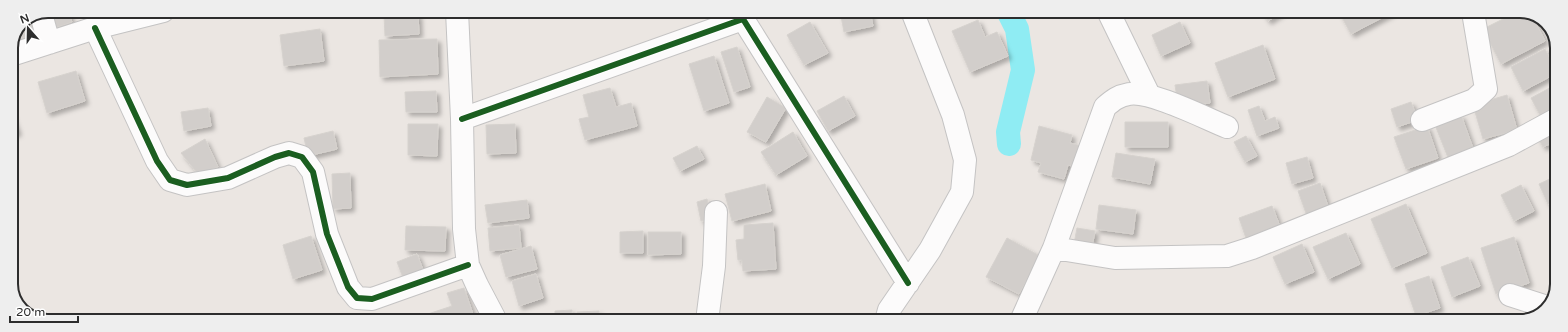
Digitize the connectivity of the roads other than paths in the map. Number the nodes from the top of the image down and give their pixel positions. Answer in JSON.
{"nodes":[{"id":1,"x":136,"y":18,"type":"edge"},
{"id":2,"x":457,"y":18,"type":"edge"},
{"id":3,"x":735,"y":18,"type":"edge"},
{"id":4,"x":748,"y":18,"type":"edge"},
{"id":5,"x":915,"y":18,"type":"edge"},
{"id":6,"x":1111,"y":18,"type":"edge"},
{"id":7,"x":1474,"y":18,"type":"edge"},
{"id":8,"x":42,"y":19,"type":"edge"},
{"id":9,"x":95,"y":28,"type":"junction"},
{"id":10,"x":49,"y":43,"type":"junction"},
{"id":11,"x":18,"y":53,"type":"edge"},
{"id":12,"x":1149,"y":95,"type":"junction"},
{"id":13,"x":462,"y":119,"type":"junction"},
{"id":14,"x":1422,"y":120,"type":"dead end"},
{"id":15,"x":1550,"y":123,"type":"edge"},
{"id":16,"x":1228,"y":127,"type":"dead end"},
{"id":17,"x":716,"y":212,"type":"dead end"},
{"id":18,"x":1054,"y":248,"type":"junction"},
{"id":19,"x":468,"y":265,"type":"junction"},
{"id":20,"x":908,"y":282,"type":"junction"},
{"id":21,"x":1510,"y":295,"type":"dead end"},
{"id":22,"x":1542,"y":305,"type":"edge"},
{"id":23,"x":493,"y":314,"type":"edge"},
{"id":24,"x":708,"y":314,"type":"edge"},
{"id":25,"x":888,"y":314,"type":"edge"},
{"id":26,"x":1024,"y":314,"type":"edge"}],
"edges":[{"from":1,"to":9,"type":"street"},
{"from":2,"to":13,"type":"street"},
{"from":3,"to":13,"type":"street"},
{"from":4,"to":20,"type":"street"},
{"from":5,"to":20,"type":"street"},
{"from":6,"to":12,"type":"street"},
{"from":7,"to":14,"type":"street"},
{"from":8,"to":10,"type":"street"},
{"from":9,"to":10,"type":"street"},
{"from":9,"to":19,"type":"street"},
{"from":10,"to":11,"type":"street"},
{"from":12,"to":16,"type":"street"},
{"from":12,"to":18,"type":"street"},
{"from":13,"to":19,"type":"street"},
{"from":15,"to":18,"type":"street"},
{"from":17,"to":24,"type":"street"},
{"from":18,"to":26,"type":"street"},
{"from":19,"to":23,"type":"street"},
{"from":20,"to":25,"type":"street"},
{"from":21,"to":22,"type":"street"}]}
